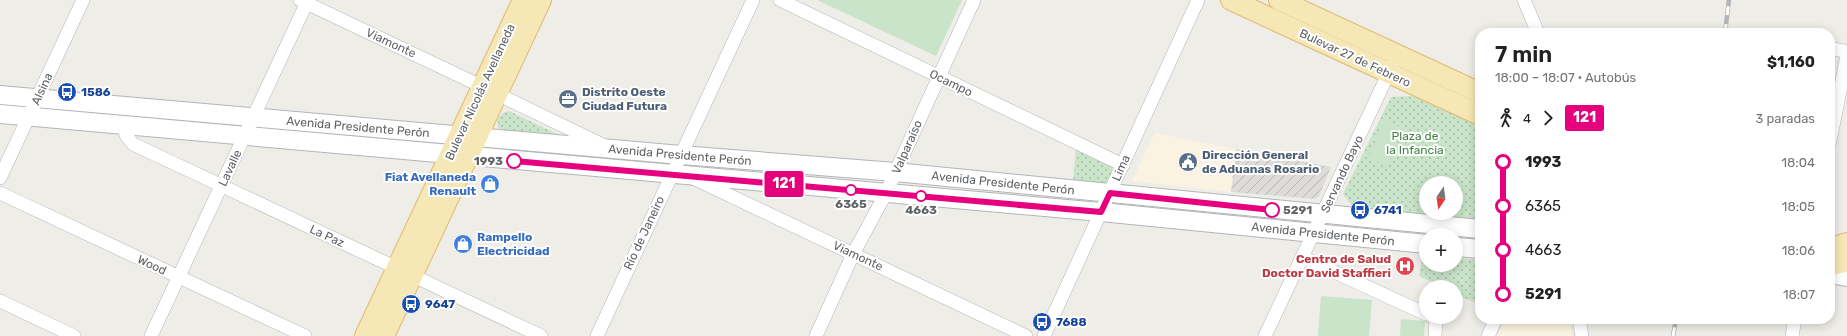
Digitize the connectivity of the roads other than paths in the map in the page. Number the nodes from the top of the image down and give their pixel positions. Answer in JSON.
{"nodes":[{"id":1,"x":83,"y":0,"type":"edge"},
{"id":2,"x":523,"y":0,"type":"edge"},
{"id":3,"x":541,"y":0,"type":"edge"},
{"id":4,"x":753,"y":0,"type":"edge"},
{"id":5,"x":780,"y":0,"type":"edge"},
{"id":6,"x":974,"y":0,"type":"edge"},
{"id":7,"x":1198,"y":0,"type":"edge"},
{"id":8,"x":1231,"y":0,"type":"edge"},
{"id":9,"x":1280,"y":0,"type":"edge"},
{"id":10,"x":1524,"y":0,"type":"edge"},
{"id":11,"x":305,"y":1,"type":"edge"},
{"id":12,"x":1536,"y":28,"type":"edge"},
{"id":13,"x":1835,"y":49,"type":"edge"},
{"id":14,"x":1847,"y":52,"type":"edge"},
{"id":15,"x":1397,"y":54,"type":"junction"},
{"id":16,"x":1847,"y":56,"type":"edge"},
{"id":17,"x":1388,"y":74,"type":"junction"},
{"id":18,"x":939,"y":76,"type":"junction"},
{"id":19,"x":490,"y":90,"type":"junction"},
{"id":20,"x":1475,"y":91,"type":"edge"},
{"id":21,"x":4,"y":94,"type":"edge"},
{"id":22,"x":37,"y":98,"type":"junction"},
{"id":23,"x":0,"y":114,"type":"edge"},
{"id":24,"x":1475,"y":114,"type":"edge"},
{"id":25,"x":1835,"y":116,"type":"edge"},
{"id":26,"x":28,"y":117,"type":"junction"},
{"id":27,"x":253,"y":117,"type":"junction"},
{"id":28,"x":124,"y":126,"type":"junction"},
{"id":29,"x":244,"y":136,"type":"junction"},
{"id":30,"x":468,"y":136,"type":"junction"},
{"id":31,"x":612,"y":149,"type":"junction"},
{"id":32,"x":680,"y":155,"type":"junction"},
{"id":33,"x":459,"y":156,"type":"junction"},
{"id":34,"x":1123,"y":165,"type":"junction"},
{"id":35,"x":895,"y":172,"type":"junction"},
{"id":36,"x":671,"y":175,"type":"junction"},
{"id":37,"x":689,"y":177,"type":"junction"},
{"id":38,"x":0,"y":178,"type":"edge"},
{"id":39,"x":221,"y":186,"type":"junction"},
{"id":40,"x":0,"y":193,"type":"edge"},
{"id":41,"x":886,"y":193,"type":"junction"},
{"id":42,"x":1110,"y":193,"type":"junction"},
{"id":43,"x":1101,"y":212,"type":"junction"},
{"id":44,"x":1323,"y":214,"type":"junction"},
{"id":45,"x":1475,"y":229,"type":"edge"},
{"id":46,"x":1312,"y":233,"type":"junction"},
{"id":47,"x":1419,"y":243,"type":"edge"},
{"id":48,"x":1847,"y":243,"type":"edge"},
{"id":49,"x":1835,"y":247,"type":"edge"},
{"id":50,"x":1463,"y":248,"type":"edge"},
{"id":51,"x":1475,"y":249,"type":"edge"},
{"id":52,"x":853,"y":254,"type":"junction"},
{"id":53,"x":1835,"y":256,"type":"edge"},
{"id":54,"x":1302,"y":257,"type":"junction"},
{"id":55,"x":1847,"y":258,"type":"edge"},
{"id":56,"x":1847,"y":261,"type":"edge"},
{"id":57,"x":1835,"y":265,"type":"edge"},
{"id":58,"x":405,"y":272,"type":"junction"},
{"id":59,"x":1835,"y":275,"type":"edge"},
{"id":60,"x":178,"y":277,"type":"junction"},
{"id":61,"x":1847,"y":277,"type":"edge"},
{"id":62,"x":0,"y":301,"type":"edge"},
{"id":63,"x":1419,"y":311,"type":"edge"},
{"id":64,"x":1436,"y":324,"type":"edge"},
{"id":65,"x":1494,"y":324,"type":"edge"},
{"id":66,"x":1580,"y":324,"type":"edge"},
{"id":67,"x":1794,"y":324,"type":"edge"},
{"id":68,"x":74,"y":336,"type":"edge"},
{"id":69,"x":151,"y":336,"type":"edge"},
{"id":70,"x":305,"y":336,"type":"edge"},
{"id":71,"x":365,"y":336,"type":"edge"},
{"id":72,"x":384,"y":336,"type":"edge"},
{"id":73,"x":541,"y":336,"type":"edge"},
{"id":74,"x":597,"y":336,"type":"edge"},
{"id":75,"x":816,"y":336,"type":"edge"},
{"id":76,"x":1026,"y":336,"type":"edge"},
{"id":77,"x":1044,"y":336,"type":"edge"},
{"id":78,"x":1265,"y":336,"type":"edge"},
{"id":79,"x":1435,"y":336,"type":"edge"},
{"id":80,"x":1488,"y":336,"type":"edge"},
{"id":81,"x":1582,"y":336,"type":"edge"},
{"id":82,"x":1792,"y":336,"type":"edge"}],
"edges":[{"from":1,"to":22,"type":"street","name":"Alsina"},
{"from":2,"to":19,"type":"main road","name":"Bulevar Nicolás Avellaneda"},
{"from":3,"to":19,"type":"main road","name":"Bulevar Nicolás Avellaneda"},
{"from":4,"to":32,"type":"street","name":"Río de Janeiro"},
{"from":5,"to":18,"type":"street","name":"Ocampo"},
{"from":6,"to":18,"type":"street","name":"Valparaíso"},
{"from":7,"to":34,"type":"street","name":"Lima"},
{"from":8,"to":17,"type":"main road","name":"Bulevar 27 de Febrero"},
{"from":9,"to":15,"type":"main road","name":"Bulevar 27 de Febrero"},
{"from":10,"to":12,"type":"street"},
{"from":11,"to":19,"type":"street","name":"Viamonte"},
{"from":11,"to":27,"type":"street","name":"Lavalle"},
{"from":13,"to":14,"type":"street"},
{"from":15,"to":17,"type":"street","name":"Servando Bayo"},
{"from":15,"to":20,"type":"main road","name":"Bulevar 27 de Febrero"},
{"from":16,"to":25,"type":"street"},
{"from":17,"to":24,"type":"main road","name":"Bulevar 27 de Febrero"},
{"from":17,"to":44,"type":"street","name":"Servando Bayo"},
{"from":18,"to":34,"type":"street","name":"Ocampo"},
{"from":18,"to":35,"type":"street","name":"Valparaíso"},
{"from":19,"to":30,"type":"main road","name":"Bulevar Nicolás Avellaneda"},
{"from":19,"to":31,"type":"street","name":"Viamonte"},
{"from":21,"to":22,"type":"main road","name":"Avenida Presidente Perón"},
{"from":22,"to":26,"type":"street","name":"Alsina"},
{"from":22,"to":27,"type":"main road","name":"Avenida Presidente Perón"},
{"from":23,"to":26,"type":"main road","name":"Avenida Presidente Perón"},
{"from":26,"to":28,"type":"main road","name":"Avenida Presidente Perón"},
{"from":26,"to":38,"type":"street","name":"Alsina"},
{"from":27,"to":29,"type":"street","name":"Lavalle"},
{"from":27,"to":30,"type":"main road","name":"Avenida Presidente Perón"},
{"from":28,"to":29,"type":"main road","name":"Avenida Presidente Perón"},
{"from":28,"to":39,"type":"street","name":"La Paz"},
{"from":29,"to":33,"type":"main road","name":"Avenida Presidente Perón"},
{"from":29,"to":39,"type":"street","name":"Lavalle"},
{"from":30,"to":31,"type":"main road","name":"Avenida Presidente Perón"},
{"from":30,"to":33,"type":"main road","name":"Bulevar Nicolás Avellaneda"},
{"from":31,"to":32,"type":"main road","name":"Avenida Presidente Perón"},
{"from":32,"to":35,"type":"main road","name":"Avenida Presidente Perón"},
{"from":32,"to":36,"type":"street","name":"Río de Janeiro"},
{"from":33,"to":36,"type":"main road","name":"Avenida Presidente Perón"},
{"from":33,"to":58,"type":"main road","name":"Bulevar Nicolás Avellaneda"},
{"from":34,"to":42,"type":"street","name":"Lima"},
{"from":35,"to":41,"type":"street","name":"Valparaíso"},
{"from":35,"to":42,"type":"main road","name":"Avenida Presidente Perón"},
{"from":36,"to":37,"type":"main road","name":"Avenida Presidente Perón"},
{"from":36,"to":74,"type":"street","name":"Río de Janeiro"},
{"from":37,"to":41,"type":"main road","name":"Avenida Presidente Perón"},
{"from":37,"to":52,"type":"street","name":"Viamonte"},
{"from":39,"to":58,"type":"street","name":"La Paz"},
{"from":39,"to":60,"type":"street","name":"Lavalle"},
{"from":40,"to":60,"type":"street","name":"Wood"},
{"from":41,"to":43,"type":"main road","name":"Avenida Presidente Perón"},
{"from":41,"to":52,"type":"street","name":"Valparaíso"},
{"from":42,"to":43,"type":"street","name":"Lima"},
{"from":42,"to":44,"type":"main road","name":"Avenida Presidente Perón"},
{"from":43,"to":46,"type":"main road","name":"Avenida Presidente Perón"},
{"from":43,"to":77,"type":"street","name":"Lima"},
{"from":44,"to":45,"type":"main road","name":"Avenida Presidente Perón"},
{"from":44,"to":46,"type":"street","name":"Servando Bayo"},
{"from":46,"to":47,"type":"main road","name":"Avenida Presidente Perón"},
{"from":46,"to":54,"type":"street","name":"Servando Bayo"},
{"from":48,"to":49,"type":"main road"},
{"from":50,"to":51,"type":"main road"},
{"from":52,"to":75,"type":"street","name":"Valparaíso"},
{"from":52,"to":76,"type":"street","name":"Viamonte"},
{"from":53,"to":55,"type":"main road"},
{"from":54,"to":63,"type":"street"},
{"from":54,"to":78,"type":"street","name":"Servando Bayo"},
{"from":56,"to":57,"type":"main road"},
{"from":58,"to":71,"type":"main road","name":"Bulevar Nicolás Avellaneda"},
{"from":58,"to":72,"type":"main road","name":"Bulevar Nicolás Avellaneda"},
{"from":58,"to":73,"type":"street","name":"La Paz"},
{"from":59,"to":61,"type":"main road"},
{"from":60,"to":69,"type":"street","name":"Lavalle"},
{"from":60,"to":70,"type":"street","name":"Wood"},
{"from":62,"to":68,"type":"street"},
{"from":64,"to":79,"type":"street"},
{"from":65,"to":80,"type":"street"},
{"from":66,"to":81,"type":"street"},
{"from":67,"to":82,"type":"street"}]}
